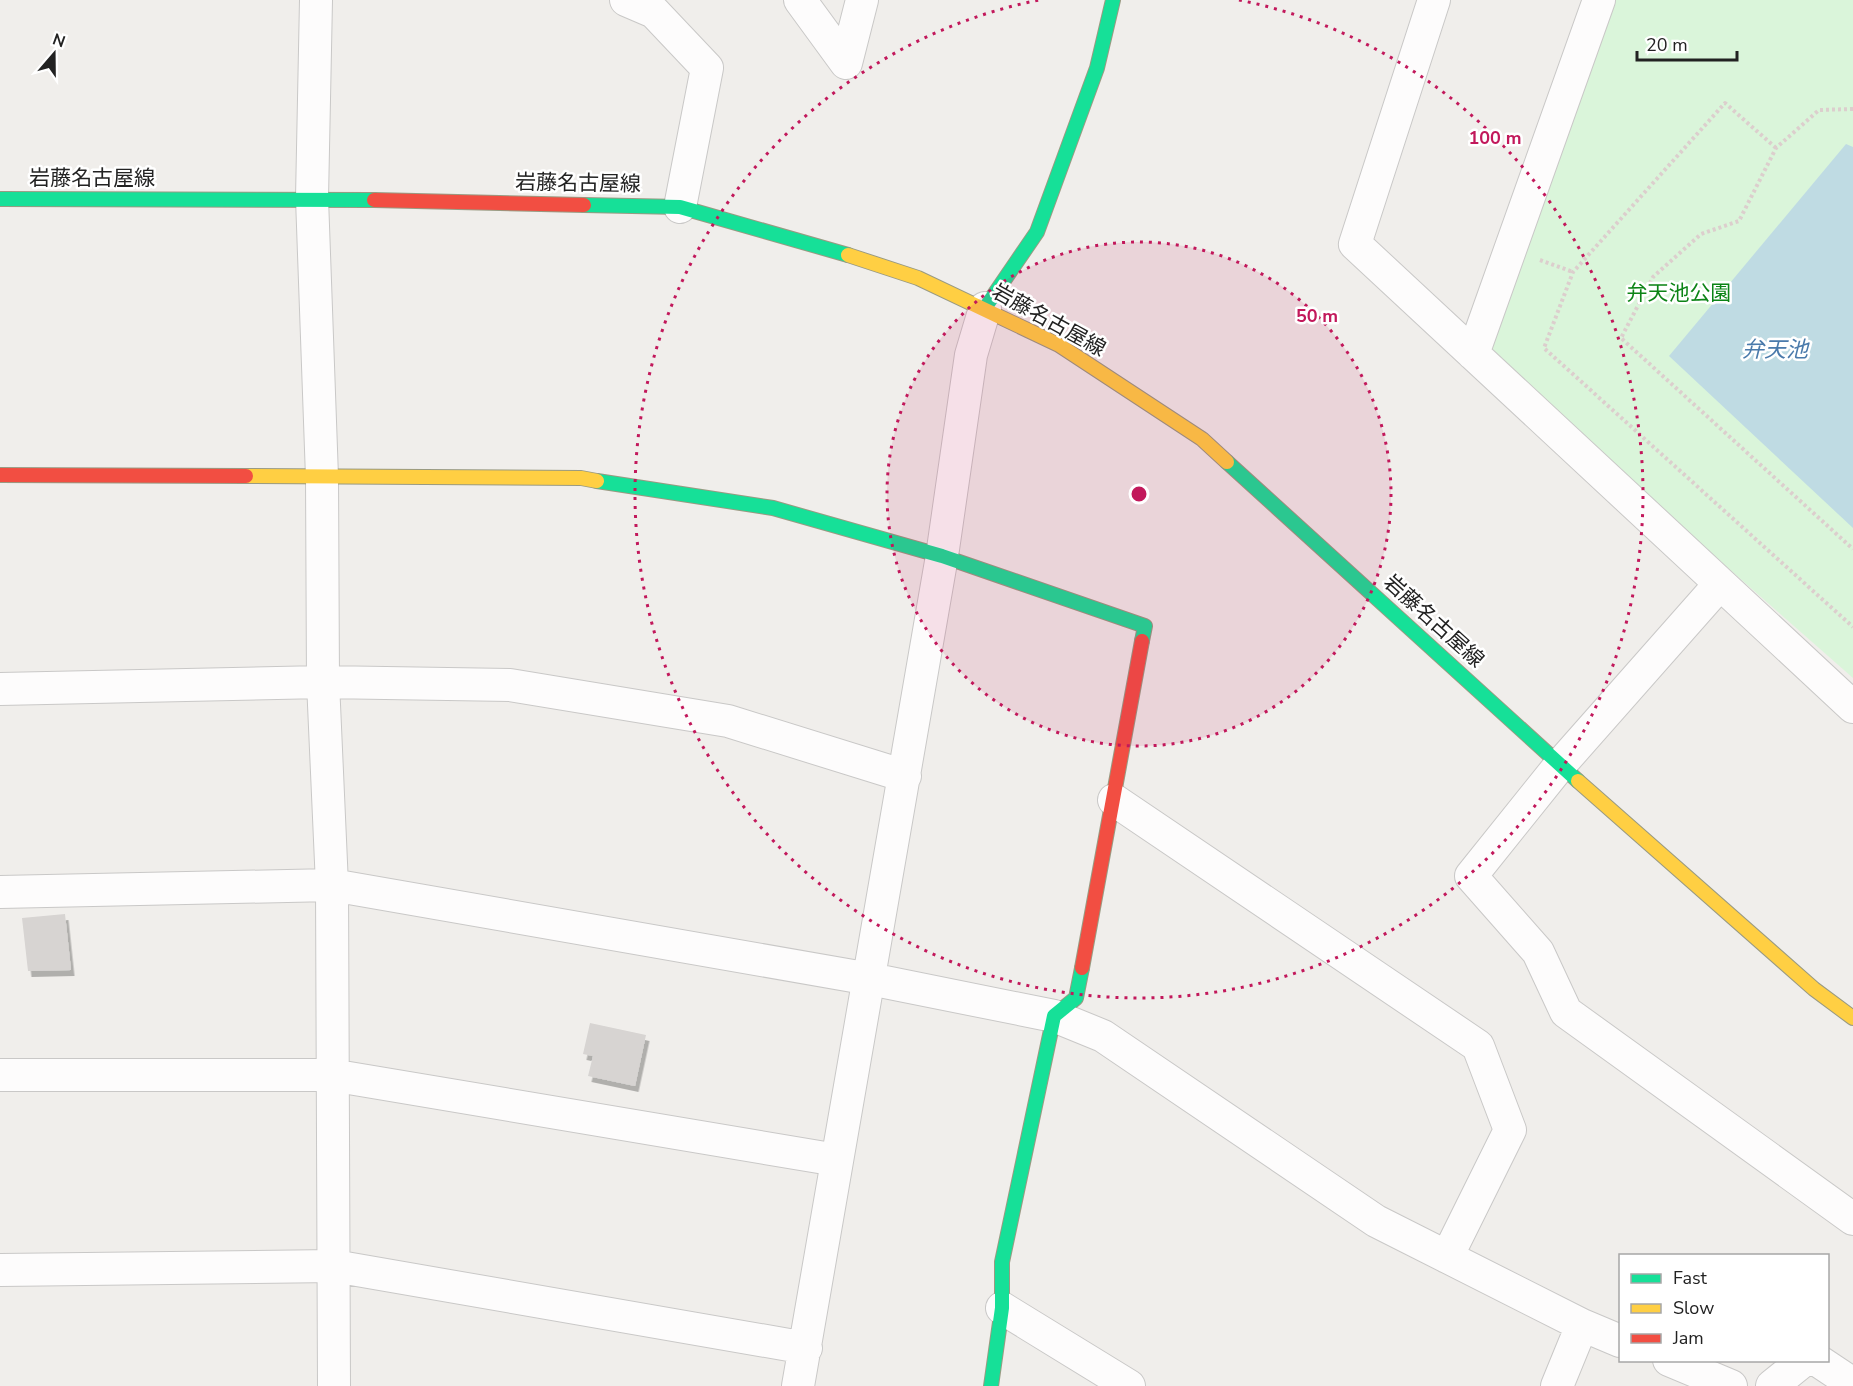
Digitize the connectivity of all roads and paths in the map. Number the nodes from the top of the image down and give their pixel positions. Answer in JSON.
{"nodes":[{"id":1,"x":316,"y":0,"type":"edge"},
{"id":2,"x":626,"y":0,"type":"edge"},
{"id":3,"x":800,"y":0,"type":"edge"},
{"id":4,"x":862,"y":0,"type":"edge"},
{"id":5,"x":1113,"y":0,"type":"edge"},
{"id":6,"x":1434,"y":0,"type":"edge"},
{"id":7,"x":1599,"y":0,"type":"edge"},
{"id":8,"x":1853,"y":108,"type":"edge"},
{"id":9,"x":1776,"y":148,"type":"junction"},
{"id":10,"x":312,"y":198,"type":"junction"},
{"id":11,"x":0,"y":199,"type":"edge"},
{"id":12,"x":680,"y":207,"type":"junction"},
{"id":13,"x":985,"y":308,"type":"junction"},
{"id":14,"x":1473,"y":354,"type":"junction"},
{"id":15,"x":0,"y":475,"type":"edge"},
{"id":16,"x":322,"y":477,"type":"junction"},
{"id":17,"x":1853,"y":549,"type":"edge"},
{"id":18,"x":942,"y":556,"type":"junction"},
{"id":19,"x":1719,"y":585,"type":"junction"},
{"id":20,"x":1853,"y":627,"type":"edge"},
{"id":21,"x":323,"y":682,"type":"junction"},
{"id":22,"x":0,"y":689,"type":"edge"},
{"id":23,"x":1853,"y":707,"type":"edge"},
{"id":24,"x":1560,"y":765,"type":"junction"},
{"id":25,"x":906,"y":776,"type":"junction"},
{"id":26,"x":1114,"y":800,"type":"junction"},
{"id":27,"x":332,"y":885,"type":"junction"},
{"id":28,"x":0,"y":892,"type":"edge"},
{"id":29,"x":870,"y":979,"type":"junction"},
{"id":30,"x":1053,"y":1016,"type":"junction"},
{"id":31,"x":1853,"y":1018,"type":"edge"},
{"id":32,"x":0,"y":1075,"type":"edge"},
{"id":33,"x":331,"y":1075,"type":"junction"},
{"id":34,"x":837,"y":1160,"type":"junction"},
{"id":35,"x":1853,"y":1219,"type":"edge"},
{"id":36,"x":1447,"y":1257,"type":"junction"},
{"id":37,"x":334,"y":1266,"type":"junction"},
{"id":38,"x":0,"y":1270,"type":"edge"},
{"id":39,"x":1002,"y":1308,"type":"junction"},
{"id":40,"x":1582,"y":1325,"type":"junction"},
{"id":41,"x":1619,"y":1341,"type":"edge"},
{"id":42,"x":806,"y":1348,"type":"junction"},
{"id":43,"x":1674,"y":1362,"type":"edge"},
{"id":44,"x":1802,"y":1362,"type":"edge"},
{"id":45,"x":1820,"y":1362,"type":"edge"},
{"id":46,"x":1853,"y":1384,"type":"edge"},
{"id":47,"x":334,"y":1386,"type":"edge"},
{"id":48,"x":798,"y":1386,"type":"edge"},
{"id":49,"x":991,"y":1386,"type":"edge"},
{"id":50,"x":1130,"y":1386,"type":"edge"},
{"id":51,"x":1557,"y":1386,"type":"edge"},
{"id":52,"x":1731,"y":1386,"type":"edge"},
{"id":53,"x":1772,"y":1386,"type":"edge"}],
"edges":[{"from":1,"to":10,"type":"street"},
{"from":2,"to":12,"type":"street"},
{"from":3,"to":4,"type":"street"},
{"from":5,"to":13,"type":"street"},
{"from":6,"to":14,"type":"street"},
{"from":7,"to":14,"type":"street"},
{"from":8,"to":9,"type":"path"},
{"from":9,"to":17,"type":"path"},
{"from":9,"to":20,"type":"path"},
{"from":10,"to":11,"type":"street","name":"岩藤名古屋線"},
{"from":10,"to":12,"type":"street","name":"岩藤名古屋線"},
{"from":10,"to":16,"type":"street"},
{"from":12,"to":13,"type":"street","name":"岩藤名古屋線"},
{"from":13,"to":18,"type":"street"},
{"from":13,"to":24,"type":"street","name":"岩藤名古屋線"},
{"from":14,"to":19,"type":"street"},
{"from":15,"to":16,"type":"street"},
{"from":16,"to":18,"type":"street"},
{"from":16,"to":21,"type":"street"},
{"from":18,"to":25,"type":"street"},
{"from":18,"to":26,"type":"street"},
{"from":19,"to":23,"type":"street"},
{"from":19,"to":24,"type":"street"},
{"from":21,"to":22,"type":"street"},
{"from":21,"to":25,"type":"street"},
{"from":21,"to":27,"type":"street"},
{"from":24,"to":31,"type":"street","name":"岩藤名古屋線"},
{"from":24,"to":35,"type":"street"},
{"from":25,"to":29,"type":"street"},
{"from":26,"to":30,"type":"street"},
{"from":26,"to":36,"type":"street"},
{"from":27,"to":28,"type":"street"},
{"from":27,"to":29,"type":"street"},
{"from":27,"to":33,"type":"street"},
{"from":29,"to":30,"type":"street"},
{"from":29,"to":34,"type":"street"},
{"from":30,"to":36,"type":"street"},
{"from":30,"to":39,"type":"street"},
{"from":32,"to":33,"type":"street"},
{"from":33,"to":34,"type":"street"},
{"from":33,"to":37,"type":"street"},
{"from":34,"to":42,"type":"street"},
{"from":36,"to":40,"type":"street"},
{"from":37,"to":38,"type":"street"},
{"from":37,"to":42,"type":"street"},
{"from":37,"to":47,"type":"street"},
{"from":39,"to":49,"type":"street"},
{"from":39,"to":50,"type":"street"},
{"from":40,"to":41,"type":"street"},
{"from":40,"to":51,"type":"street"},
{"from":42,"to":48,"type":"street"},
{"from":43,"to":52,"type":"street"},
{"from":44,"to":53,"type":"street"},
{"from":45,"to":46,"type":"street"}]}
